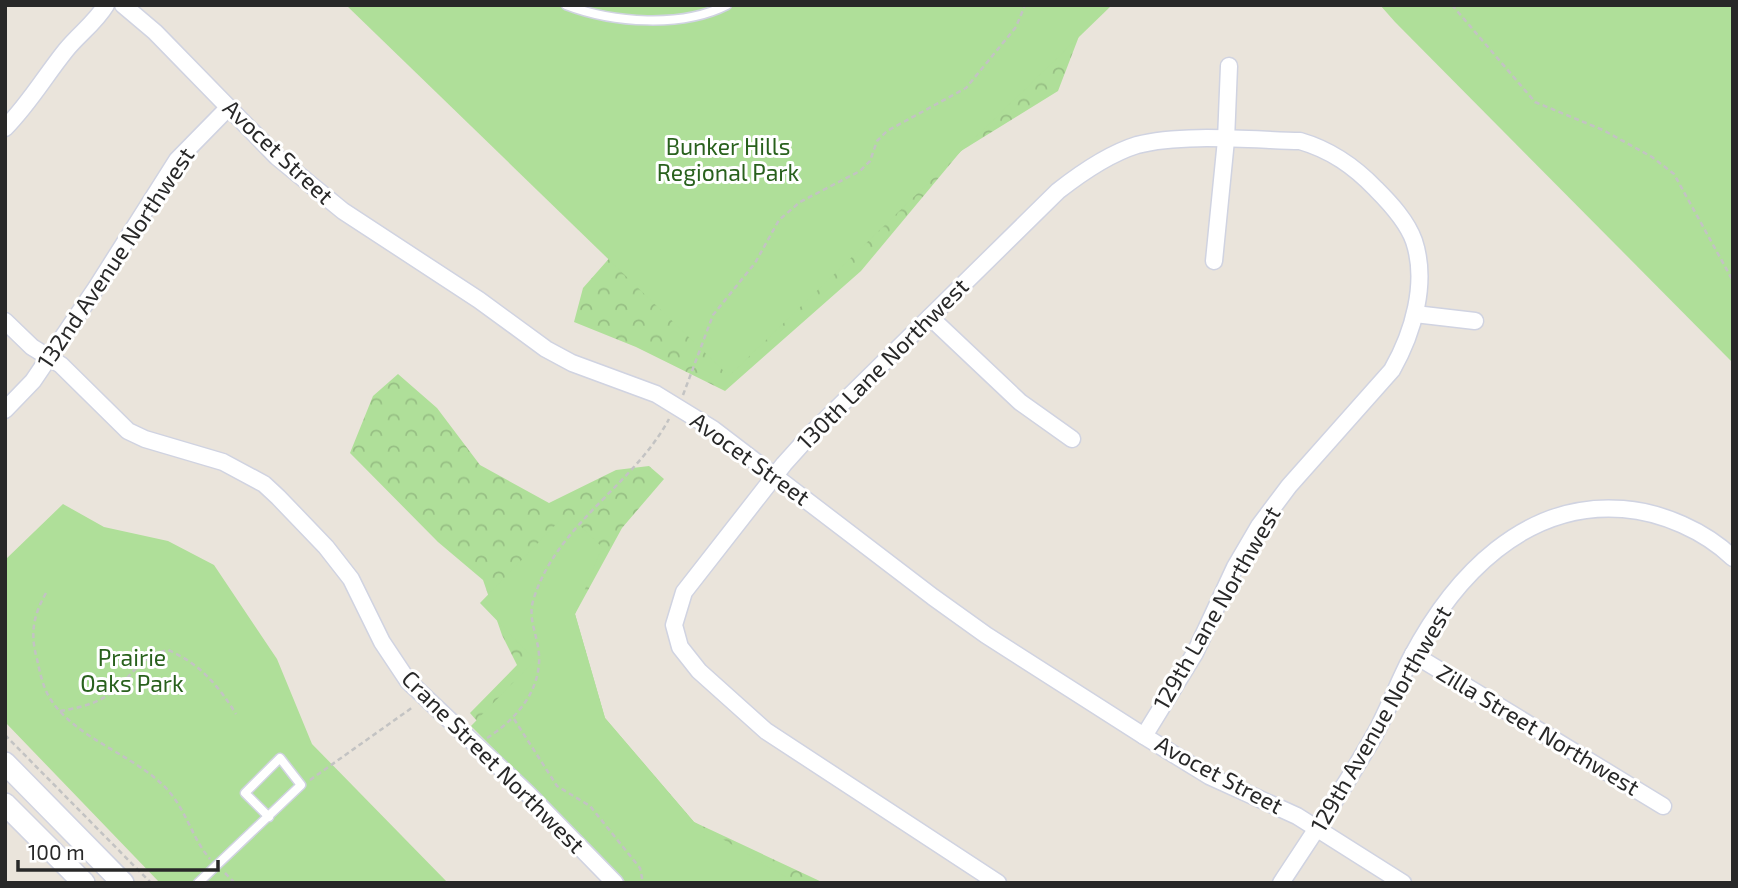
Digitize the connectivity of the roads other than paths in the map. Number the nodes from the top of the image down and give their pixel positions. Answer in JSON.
{"nodes":[{"id":1,"x":106,"y":5,"type":"edge"},
{"id":2,"x":123,"y":5,"type":"edge"},
{"id":3,"x":566,"y":5,"type":"edge"},
{"id":4,"x":721,"y":6,"type":"edge"},
{"id":5,"x":1229,"y":66,"type":"dead end"},
{"id":6,"x":228,"y":108,"type":"junction"},
{"id":7,"x":5,"y":128,"type":"edge"},
{"id":8,"x":1226,"y":140,"type":"junction"},
{"id":9,"x":1213,"y":261,"type":"dead end"},
{"id":10,"x":1415,"y":314,"type":"junction"},
{"id":11,"x":930,"y":317,"type":"junction"},
{"id":12,"x":5,"y":321,"type":"edge"},
{"id":13,"x":1475,"y":321,"type":"dead end"},
{"id":14,"x":49,"y":357,"type":"junction"},
{"id":15,"x":5,"y":410,"type":"edge"},
{"id":16,"x":1072,"y":439,"type":"dead end"},
{"id":17,"x":774,"y":477,"type":"junction"},
{"id":18,"x":1733,"y":558,"type":"edge"},
{"id":19,"x":1413,"y":654,"type":"junction"},
{"id":20,"x":1144,"y":736,"type":"junction"},
{"id":21,"x":5,"y":763,"type":"edge"},
{"id":22,"x":5,"y":804,"type":"edge"},
{"id":23,"x":1663,"y":806,"type":"dead end"},
{"id":24,"x":269,"y":817,"type":"junction"},
{"id":25,"x":1318,"y":829,"type":"junction"},
{"id":26,"x":84,"y":883,"type":"edge"},
{"id":27,"x":123,"y":883,"type":"edge"},
{"id":28,"x":198,"y":883,"type":"edge"},
{"id":29,"x":615,"y":883,"type":"edge"},
{"id":30,"x":998,"y":883,"type":"edge"},
{"id":31,"x":1281,"y":883,"type":"edge"},
{"id":32,"x":1403,"y":883,"type":"edge"}],
"edges":[{"from":1,"to":7,"type":"street"},
{"from":2,"to":6,"type":"street","name":"Avocet Street"},
{"from":3,"to":4,"type":"lane"},
{"from":5,"to":8,"type":"street"},
{"from":6,"to":14,"type":"street","name":"132nd Avenue Northwest"},
{"from":6,"to":17,"type":"street","name":"Avocet Street"},
{"from":8,"to":9,"type":"street"},
{"from":8,"to":10,"type":"street","name":"129th Lane Northwest"},
{"from":8,"to":11,"type":"street","name":"130th Lane Northwest"},
{"from":10,"to":13,"type":"street"},
{"from":10,"to":20,"type":"street","name":"129th Lane Northwest"},
{"from":11,"to":16,"type":"street"},
{"from":11,"to":17,"type":"street","name":"130th Lane Northwest"},
{"from":12,"to":14,"type":"street","name":"Crane Street Northwest"},
{"from":14,"to":15,"type":"street","name":"132nd Avenue Northwest"},
{"from":14,"to":29,"type":"street","name":"Crane Street Northwest"},
{"from":17,"to":20,"type":"street","name":"Avocet Street"},
{"from":17,"to":30,"type":"street","name":"130th Lane Northwest"},
{"from":18,"to":19,"type":"street","name":"129th Avenue Northwest"},
{"from":19,"to":23,"type":"street","name":"Zilla Street Northwest"},
{"from":19,"to":25,"type":"street","name":"129th Avenue Northwest"},
{"from":20,"to":25,"type":"street","name":"Avocet Street"},
{"from":21,"to":27,"type":"main road"},
{"from":22,"to":26,"type":"main road"},
{"from":24,"to":24,"type":"lane"},
{"from":24,"to":28,"type":"lane"},
{"from":25,"to":31,"type":"street","name":"129th Avenue Northwest"},
{"from":25,"to":32,"type":"street","name":"Avocet Street"}]}
